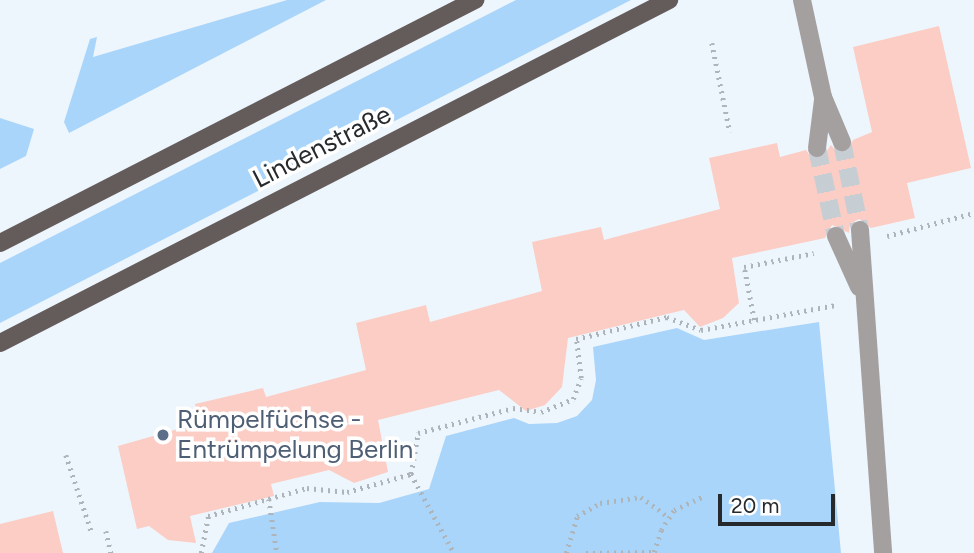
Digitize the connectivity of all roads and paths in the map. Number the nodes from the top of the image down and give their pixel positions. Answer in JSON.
{"nodes":[{"id":1,"x":475,"y":0,"type":"edge"},
{"id":2,"x":669,"y":0,"type":"edge"},
{"id":3,"x":802,"y":0,"type":"edge"},
{"id":4,"x":712,"y":43,"type":"dead end"},
{"id":5,"x":823,"y":97,"type":"junction"},
{"id":6,"x":730,"y":132,"type":"dead end"},
{"id":7,"x":842,"y":142,"type":"tunnel mouth"},
{"id":8,"x":817,"y":148,"type":"tunnel mouth"},
{"id":9,"x":974,"y":213,"type":"edge"},
{"id":10,"x":861,"y":236,"type":"joint"},
{"id":11,"x":839,"y":241,"type":"joint"},
{"id":12,"x":0,"y":243,"type":"edge"},
{"id":13,"x":865,"y":299,"type":"junction"},
{"id":14,"x":754,"y":320,"type":"junction"},
{"id":15,"x":0,"y":343,"type":"edge"},
{"id":16,"x":66,"y":455,"type":"dead end"},
{"id":17,"x":411,"y":474,"type":"junction"},
{"id":18,"x":706,"y":495,"type":"dead end"},
{"id":19,"x":269,"y":499,"type":"junction"},
{"id":20,"x":669,"y":517,"type":"junction"},
{"id":21,"x":106,"y":531,"type":"dead end"},
{"id":22,"x":92,"y":533,"type":"dead end"},
{"id":23,"x":111,"y":553,"type":"edge"},
{"id":24,"x":201,"y":553,"type":"edge"},
{"id":25,"x":277,"y":553,"type":"edge"},
{"id":26,"x":454,"y":553,"type":"edge"},
{"id":27,"x":566,"y":553,"type":"edge"},
{"id":28,"x":586,"y":553,"type":"edge"},
{"id":29,"x":654,"y":553,"type":"edge"},
{"id":30,"x":883,"y":553,"type":"edge"}],
"edges":[{"from":1,"to":12,"type":"main road"},
{"from":2,"to":15,"type":"main road","name":"Lindenstraße"},
{"from":3,"to":5,"type":"street"},
{"from":4,"to":6,"type":"path"},
{"from":5,"to":7,"type":"street"},
{"from":5,"to":8,"type":"street"},
{"from":9,"to":10,"type":"path"},
{"from":10,"to":13,"type":"street"},
{"from":11,"to":13,"type":"street"},
{"from":11,"to":14,"type":"path"},
{"from":13,"to":14,"type":"path"},
{"from":13,"to":30,"type":"street"},
{"from":14,"to":17,"type":"path"},
{"from":16,"to":22,"type":"path"},
{"from":17,"to":19,"type":"path"},
{"from":17,"to":26,"type":"path"},
{"from":18,"to":20,"type":"path"},
{"from":19,"to":24,"type":"path"},
{"from":19,"to":25,"type":"path"},
{"from":20,"to":27,"type":"path"},
{"from":20,"to":29,"type":"path"},
{"from":21,"to":23,"type":"path"},
{"from":28,"to":29,"type":"path"}]}
